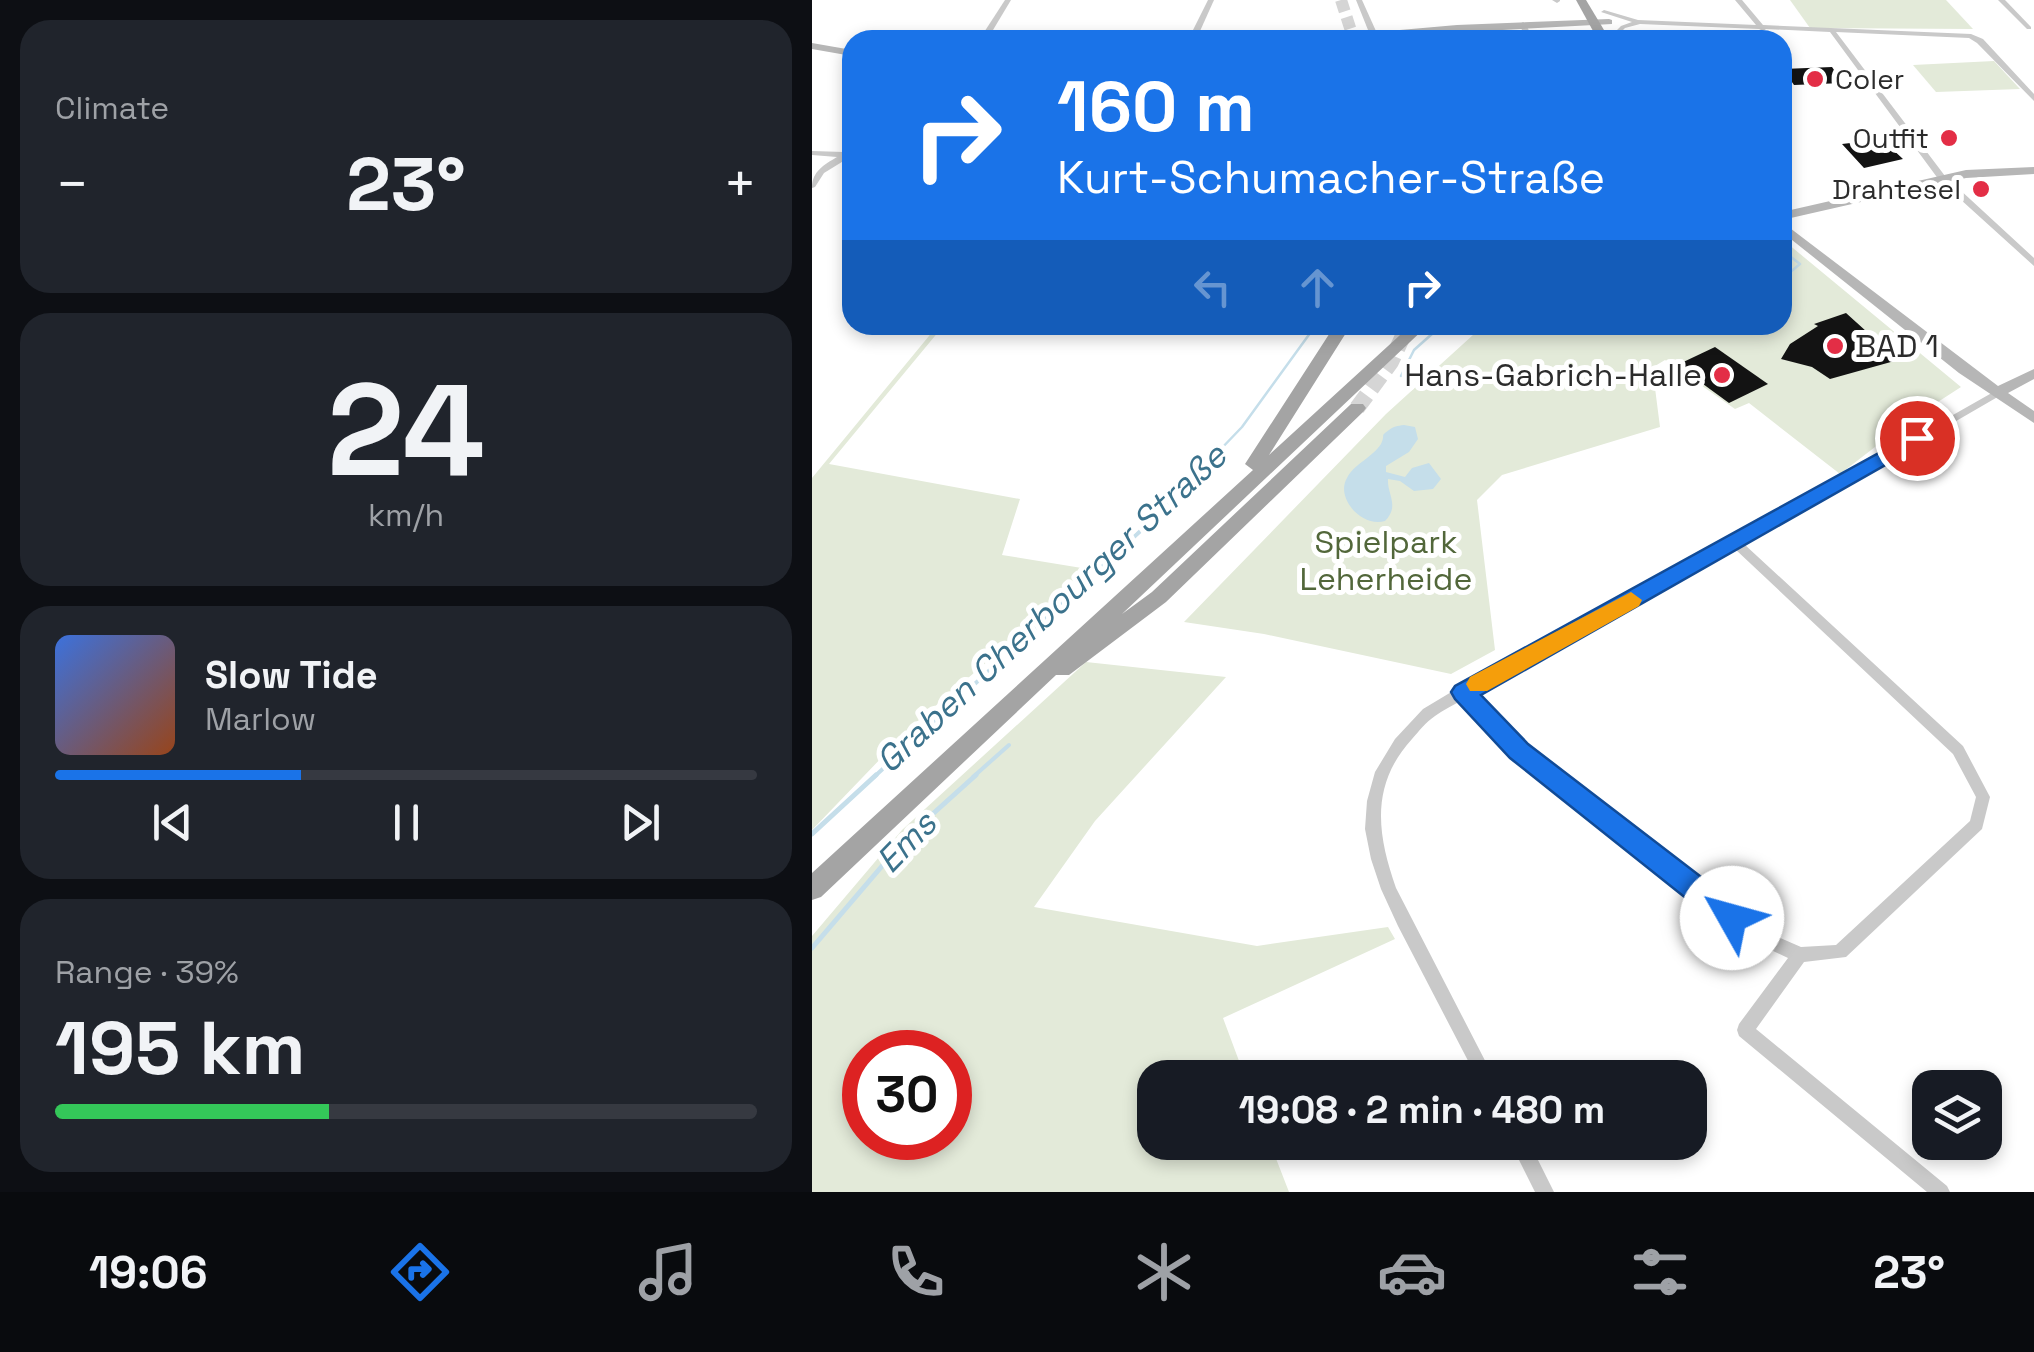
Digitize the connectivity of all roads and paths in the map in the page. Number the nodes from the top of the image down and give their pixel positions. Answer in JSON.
{"nodes":[{"id":1,"x":1008,"y":0,"type":"edge"},
{"id":2,"x":1211,"y":0,"type":"edge"},
{"id":3,"x":1359,"y":0,"type":"edge"},
{"id":4,"x":1582,"y":0,"type":"edge"},
{"id":5,"x":1596,"y":0,"type":"edge"},
{"id":6,"x":1738,"y":0,"type":"edge"},
{"id":7,"x":2001,"y":0,"type":"edge"},
{"id":8,"x":1604,"y":19,"type":"junction"},
{"id":9,"x":1638,"y":22,"type":"junction"},
{"id":10,"x":1523,"y":24,"type":"junction"},
{"id":11,"x":2029,"y":28,"type":"dead end"},
{"id":12,"x":1762,"y":29,"type":"junction"},
{"id":13,"x":990,"y":30,"type":"edge"},
{"id":14,"x":1197,"y":30,"type":"edge"},
{"id":15,"x":1372,"y":30,"type":"edge"},
{"id":16,"x":1460,"y":30,"type":"edge"},
{"id":17,"x":1525,"y":30,"type":"edge"},
{"id":18,"x":1608,"y":30,"type":"edge"},
{"id":19,"x":1620,"y":30,"type":"edge"},
{"id":20,"x":1780,"y":30,"type":"edge"},
{"id":21,"x":1792,"y":31,"type":"edge"},
{"id":22,"x":1833,"y":33,"type":"junction"},
{"id":23,"x":812,"y":46,"type":"edge"},
{"id":24,"x":842,"y":51,"type":"edge"},
{"id":25,"x":2034,"y":99,"type":"edge"},
{"id":26,"x":812,"y":153,"type":"edge"},
{"id":27,"x":842,"y":153,"type":"edge"},
{"id":28,"x":842,"y":158,"type":"edge"},
{"id":29,"x":2034,"y":170,"type":"edge"},
{"id":30,"x":1942,"y":178,"type":"junction"},
{"id":31,"x":812,"y":184,"type":"edge"},
{"id":32,"x":1792,"y":216,"type":"edge"},
{"id":33,"x":1792,"y":225,"type":"edge"},
{"id":34,"x":2034,"y":263,"type":"edge"},
{"id":35,"x":1338,"y":335,"type":"edge"},
{"id":36,"x":1409,"y":335,"type":"edge"},
{"id":37,"x":2034,"y":373,"type":"edge"},
{"id":38,"x":2002,"y":390,"type":"junction"},
{"id":39,"x":2034,"y":404,"type":"edge"},
{"id":40,"x":1356,"y":408,"type":"tunnel mouth"},
{"id":41,"x":2034,"y":418,"type":"edge"},
{"id":42,"x":1222,"y":506,"type":"junction"},
{"id":43,"x":1736,"y":543,"type":"junction"},
{"id":44,"x":1464,"y":692,"type":"junction"},
{"id":45,"x":992,"y":720,"type":"junction"},
{"id":46,"x":812,"y":890,"type":"edge"},
{"id":47,"x":1800,"y":956,"type":"junction"},
{"id":48,"x":1476,"y":1060,"type":"edge"},
{"id":49,"x":1528,"y":1160,"type":"edge"},
{"id":50,"x":1545,"y":1192,"type":"edge"},
{"id":51,"x":1940,"y":1192,"type":"edge"}],
"edges":[{"from":1,"to":13,"type":"street"},
{"from":2,"to":14,"type":"street"},
{"from":3,"to":15,"type":"street"},
{"from":4,"to":8,"type":"main road"},
{"from":5,"to":8,"type":"main road"},
{"from":6,"to":12,"type":"street"},
{"from":7,"to":11,"type":"street"},
{"from":8,"to":9,"type":"street"},
{"from":8,"to":10,"type":"street"},
{"from":8,"to":18,"type":"main road"},
{"from":9,"to":12,"type":"street"},
{"from":9,"to":19,"type":"street"},
{"from":10,"to":16,"type":"street"},
{"from":10,"to":17,"type":"street"},
{"from":12,"to":20,"type":"street"},
{"from":21,"to":22,"type":"street"},
{"from":22,"to":25,"type":"street"},
{"from":22,"to":30,"type":"street"},
{"from":23,"to":24,"type":"street"},
{"from":26,"to":27,"type":"street"},
{"from":28,"to":31,"type":"street"},
{"from":29,"to":30,"type":"street"},
{"from":30,"to":32,"type":"street"},
{"from":30,"to":34,"type":"street"},
{"from":33,"to":38,"type":"street"},
{"from":35,"to":42,"type":"main road"},
{"from":36,"to":42,"type":"main road"},
{"from":37,"to":38,"type":"street"},
{"from":38,"to":39,"type":"street"},
{"from":38,"to":41,"type":"street"},
{"from":38,"to":43,"type":"street"},
{"from":40,"to":45,"type":"main road"},
{"from":42,"to":45,"type":"main road"},
{"from":43,"to":44,"type":"street"},
{"from":43,"to":47,"type":"street"},
{"from":44,"to":47,"type":"street"},
{"from":44,"to":48,"type":"street"},
{"from":45,"to":46,"type":"main road"},
{"from":47,"to":51,"type":"street"},
{"from":49,"to":50,"type":"street"}]}
